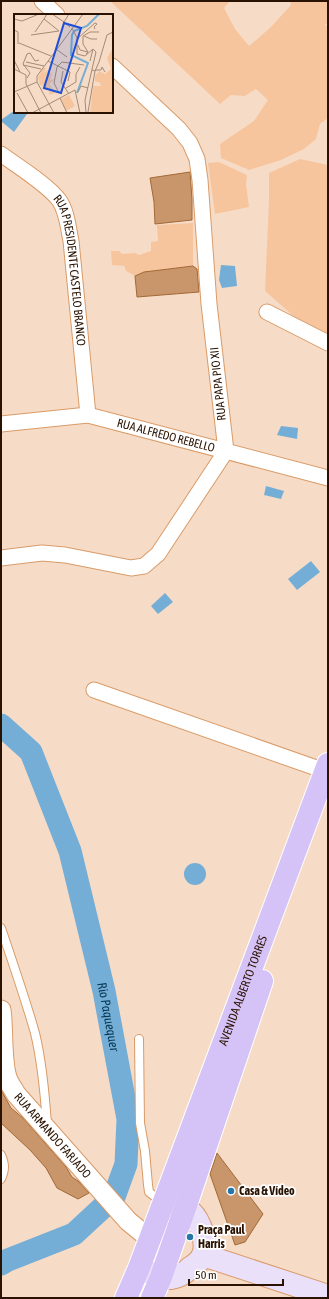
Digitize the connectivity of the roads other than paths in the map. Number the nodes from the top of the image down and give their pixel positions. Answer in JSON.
{"nodes":[{"id":1,"x":42,"y":1,"type":"edge"},
{"id":2,"x":56,"y":14,"type":"edge"},
{"id":3,"x":113,"y":67,"type":"edge"},
{"id":4,"x":1,"y":154,"type":"edge"},
{"id":5,"x":267,"y":312,"type":"dead end"},
{"id":6,"x":328,"y":343,"type":"edge"},
{"id":7,"x":88,"y":415,"type":"junction"},
{"id":8,"x":1,"y":424,"type":"edge"},
{"id":9,"x":226,"y":451,"type":"junction"},
{"id":10,"x":328,"y":478,"type":"edge"},
{"id":11,"x":1,"y":558,"type":"edge"},
{"id":12,"x":94,"y":690,"type":"dead end"},
{"id":13,"x":327,"y":767,"type":"edge"},
{"id":14,"x":328,"y":804,"type":"edge"},
{"id":15,"x":1,"y":928,"type":"edge"},
{"id":16,"x":1,"y":1010,"type":"edge"},
{"id":17,"x":139,"y":1039,"type":"dead end"},
{"id":18,"x":3,"y":1066,"type":"edge"},
{"id":19,"x":47,"y":1129,"type":"junction"},
{"id":20,"x":1,"y":1156,"type":"edge"},
{"id":21,"x":1,"y":1179,"type":"edge"},
{"id":22,"x":185,"y":1208,"type":"junction"},
{"id":23,"x":161,"y":1209,"type":"junction"},
{"id":24,"x":150,"y":1239,"type":"junction"},
{"id":25,"x":203,"y":1255,"type":"junction"},
{"id":26,"x":139,"y":1268,"type":"junction"},
{"id":27,"x":161,"y":1276,"type":"junction"},
{"id":28,"x":328,"y":1296,"type":"edge"},
{"id":29,"x":126,"y":1298,"type":"edge"},
{"id":30,"x":152,"y":1298,"type":"edge"}],
"edges":[{"from":1,"to":2,"type":"street"},
{"from":3,"to":9,"type":"street","name":"RUA PAPA PIO XII"},
{"from":4,"to":7,"type":"street","name":"RUA PRESIDENTE CASTELO BRANCO"},
{"from":5,"to":6,"type":"street"},
{"from":7,"to":8,"type":"street","name":"RUA ALFREDO REBELLO"},
{"from":7,"to":9,"type":"street","name":"RUA ALFREDO REBELLO"},
{"from":9,"to":10,"type":"street","name":"RUA ALFREDO REBELLO"},
{"from":9,"to":11,"type":"street"},
{"from":12,"to":13,"type":"street"},
{"from":13,"to":23,"type":"main road","name":"AVENIDA ALBERTO TORRES"},
{"from":14,"to":22,"type":"main road","name":"AVENIDA ALBERTO TORRES"},
{"from":15,"to":19,"type":"lane"},
{"from":16,"to":18,"type":"street","name":"RUA ARMANDO FARJADO"},
{"from":17,"to":23,"type":"lane"},
{"from":18,"to":19,"type":"street","name":"RUA ARMANDO FARJADO"},
{"from":19,"to":24,"type":"street","name":"RUA ARMANDO FARJADO"},
{"from":20,"to":21,"type":"lane"},
{"from":22,"to":23,"type":"main road"},
{"from":22,"to":25,"type":"main road"},
{"from":22,"to":27,"type":"main road","name":"AVENIDA ALBERTO TORRES"},
{"from":23,"to":24,"type":"main road","name":"AVENIDA ALBERTO TORRES"},
{"from":24,"to":26,"type":"main road","name":"AVENIDA ALBERTO TORRES"},
{"from":25,"to":27,"type":"main road"},
{"from":25,"to":28,"type":"main road"},
{"from":26,"to":27,"type":"main road"},
{"from":26,"to":29,"type":"main road","name":"AVENIDA ALBERTO TORRES"},
{"from":27,"to":30,"type":"main road","name":"AVENIDA ALBERTO TORRES"}]}
